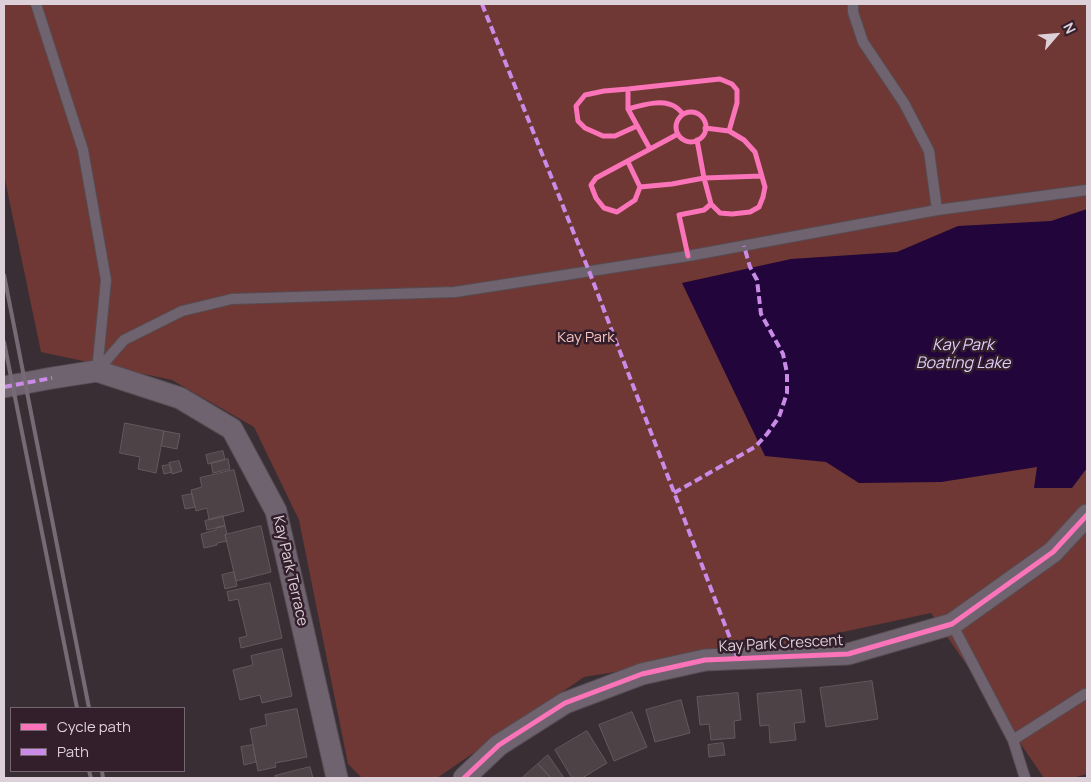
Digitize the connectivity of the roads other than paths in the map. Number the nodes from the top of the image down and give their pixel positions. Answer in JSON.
{"nodes":[{"id":1,"x":36,"y":4,"type":"edge"},
{"id":2,"x":853,"y":4,"type":"edge"},
{"id":3,"x":1087,"y":190,"type":"edge"},
{"id":4,"x":937,"y":210,"type":"junction"},
{"id":5,"x":97,"y":371,"type":"junction"},
{"id":6,"x":4,"y":387,"type":"edge"},
{"id":7,"x":1087,"y":515,"type":"edge"},
{"id":8,"x":952,"y":624,"type":"junction"},
{"id":9,"x":1085,"y":694,"type":"dead end"},
{"id":10,"x":1013,"y":740,"type":"junction"},
{"id":11,"x":337,"y":778,"type":"edge"},
{"id":12,"x":464,"y":778,"type":"edge"},
{"id":13,"x":1025,"y":778,"type":"edge"}],
"edges":[{"from":1,"to":5,"type":"lane"},
{"from":2,"to":4,"type":"lane"},
{"from":3,"to":4,"type":"lane"},
{"from":4,"to":5,"type":"lane"},
{"from":5,"to":6,"type":"street"},
{"from":5,"to":11,"type":"street","name":"Kay Park Terrace"},
{"from":7,"to":8,"type":"street","name":"Kay Park Crescent"},
{"from":8,"to":10,"type":"lane"},
{"from":8,"to":12,"type":"street","name":"Kay Park Crescent"},
{"from":9,"to":10,"type":"lane"},
{"from":10,"to":13,"type":"lane"}]}
